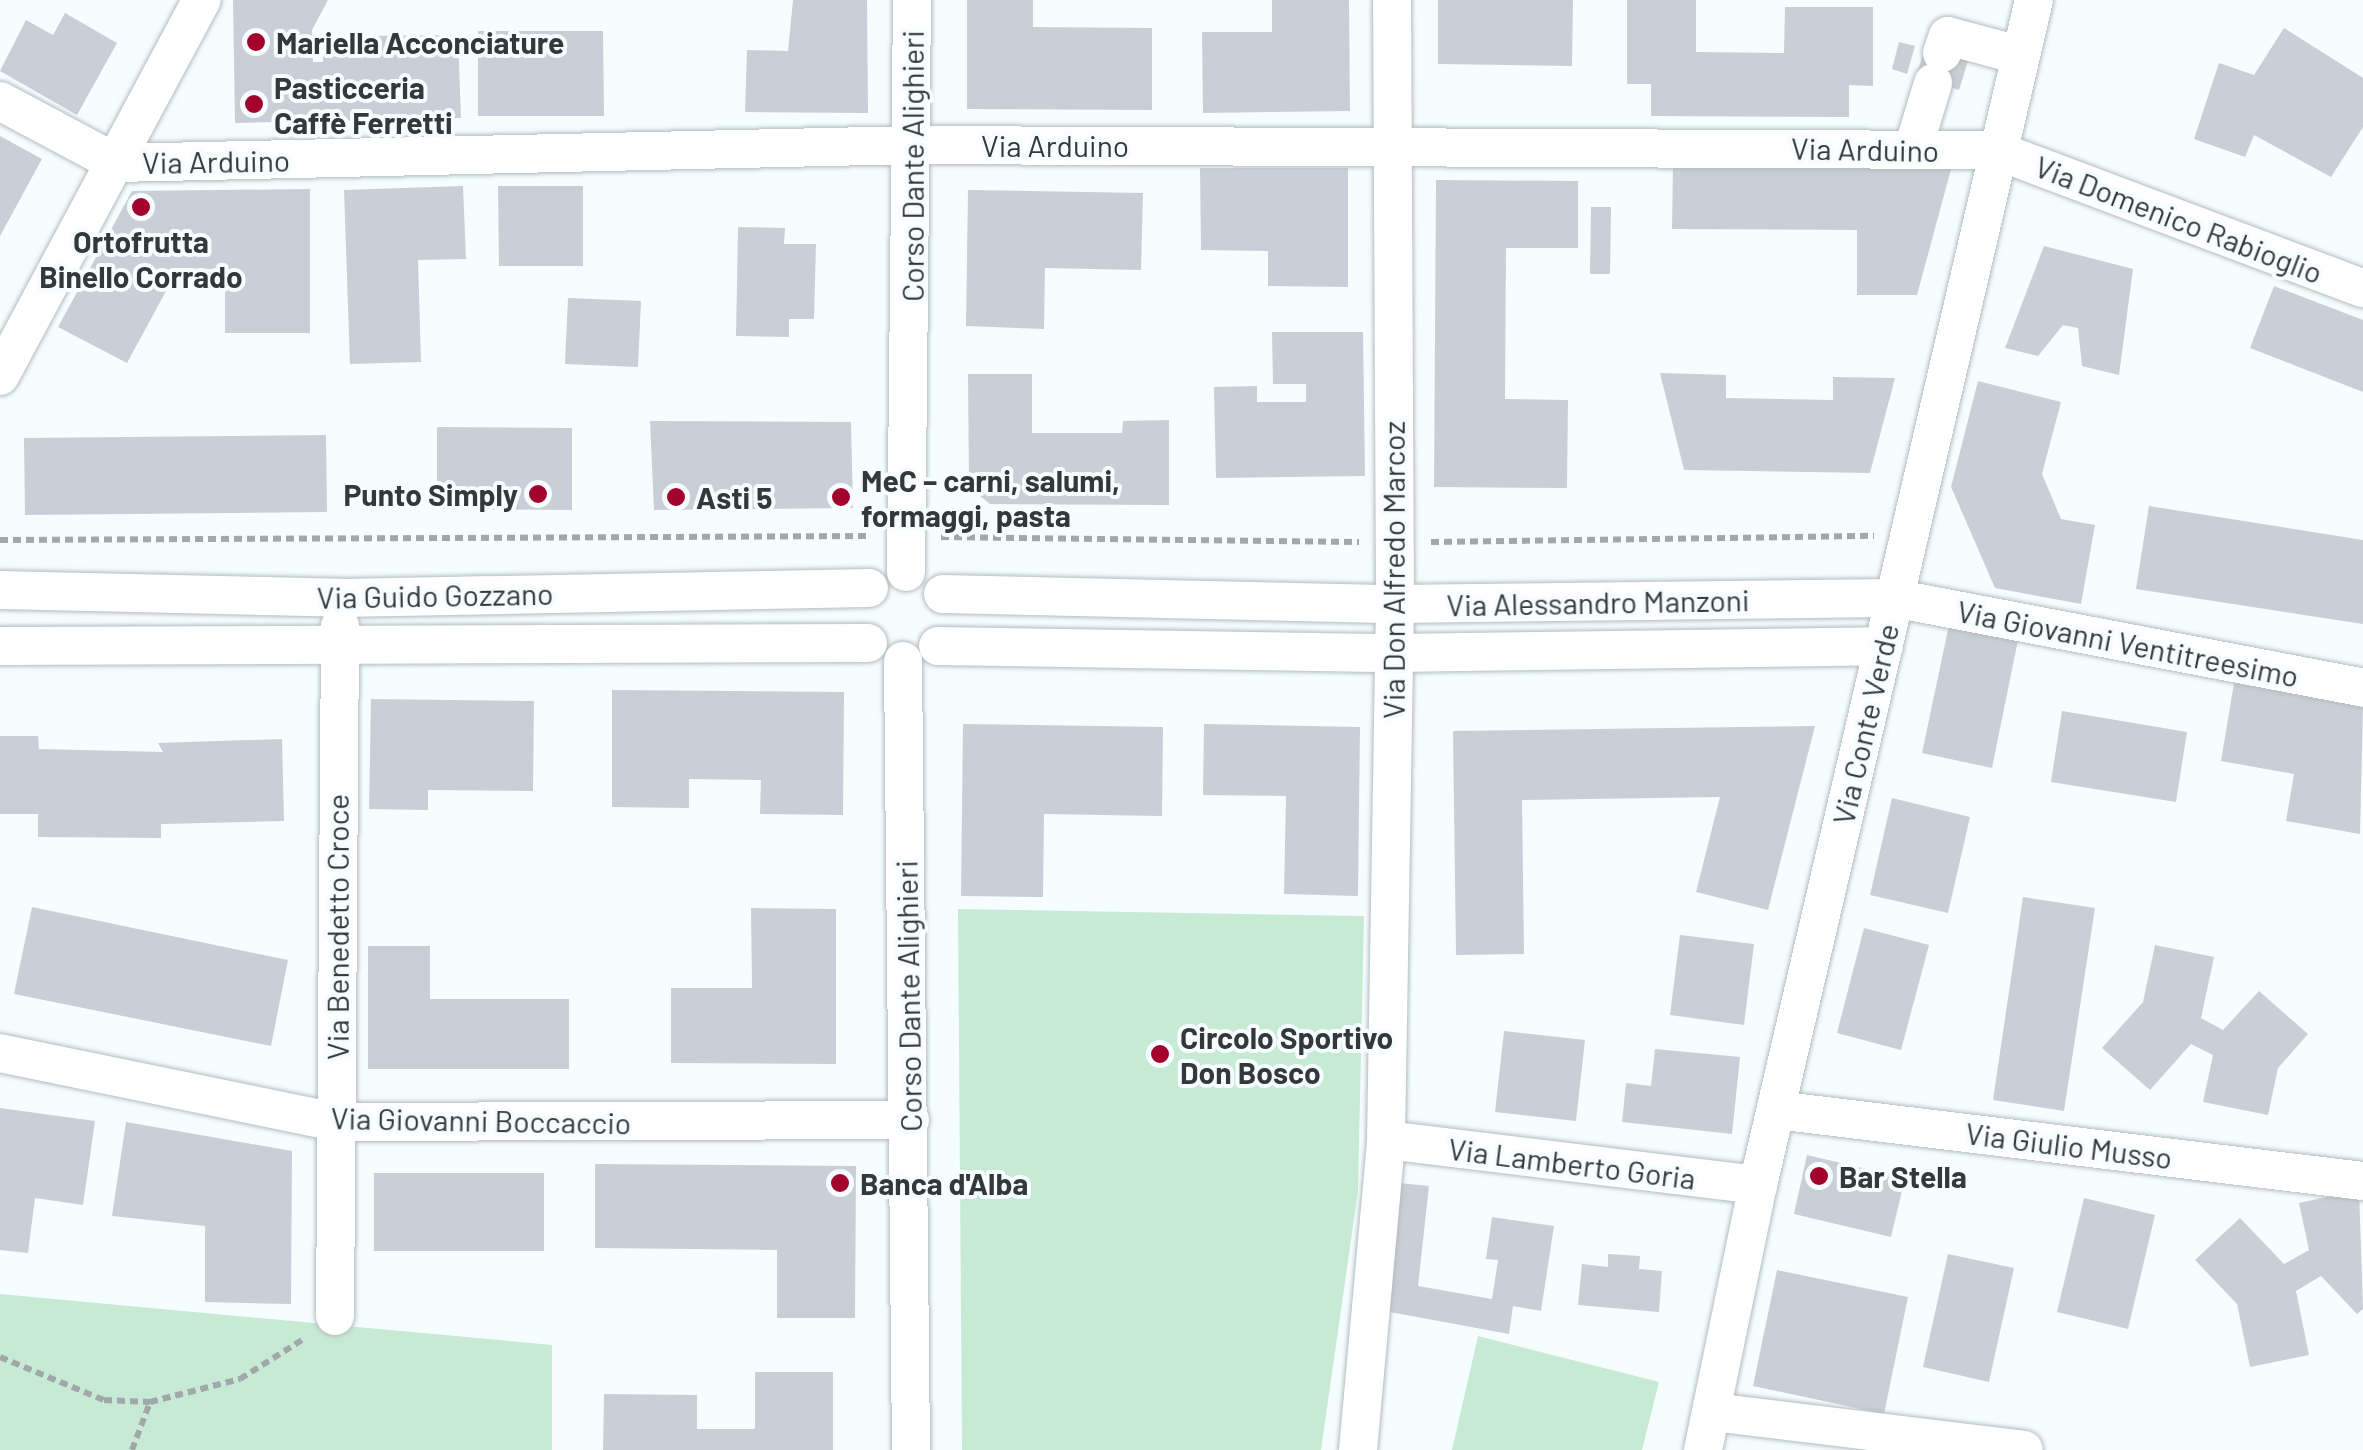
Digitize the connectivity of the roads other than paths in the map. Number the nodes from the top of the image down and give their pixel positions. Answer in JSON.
{"nodes":[{"id":1,"x":202,"y":0,"type":"edge"},
{"id":2,"x":912,"y":0,"type":"edge"},
{"id":3,"x":1392,"y":0,"type":"edge"},
{"id":4,"x":2034,"y":0,"type":"edge"},
{"id":5,"x":2019,"y":56,"type":"junction"},
{"id":6,"x":0,"y":101,"type":"edge"},
{"id":7,"x":1392,"y":144,"type":"junction"},
{"id":8,"x":914,"y":145,"type":"junction"},
{"id":9,"x":1913,"y":149,"type":"junction"},
{"id":10,"x":1995,"y":150,"type":"junction"},
{"id":11,"x":116,"y":163,"type":"junction"},
{"id":12,"x":2363,"y":288,"type":"edge"},
{"id":13,"x":14,"y":319,"type":"edge"},
{"id":14,"x":0,"y":376,"type":"edge"},
{"id":15,"x":906,"y":554,"type":"junction"},
{"id":16,"x":869,"y":588,"type":"junction"},
{"id":17,"x":0,"y":590,"type":"edge"},
{"id":18,"x":943,"y":594,"type":"junction"},
{"id":19,"x":340,"y":598,"type":"junction"},
{"id":20,"x":1893,"y":598,"type":"junction"},
{"id":21,"x":1395,"y":604,"type":"junction"},
{"id":22,"x":868,"y":643,"type":"junction"},
{"id":23,"x":0,"y":646,"type":"edge"},
{"id":24,"x":938,"y":646,"type":"junction"},
{"id":25,"x":1884,"y":646,"type":"junction"},
{"id":26,"x":340,"y":647,"type":"junction"},
{"id":27,"x":1394,"y":654,"type":"junction"},
{"id":28,"x":903,"y":661,"type":"junction"},
{"id":29,"x":2363,"y":688,"type":"edge"},
{"id":30,"x":0,"y":1053,"type":"edge"},
{"id":31,"x":1776,"y":1110,"type":"junction"},
{"id":32,"x":910,"y":1120,"type":"junction"},
{"id":33,"x":336,"y":1122,"type":"junction"},
{"id":34,"x":1386,"y":1140,"type":"junction"},
{"id":35,"x":2363,"y":1181,"type":"edge"},
{"id":36,"x":1758,"y":1185,"type":"junction"},
{"id":37,"x":336,"y":1316,"type":"road end"},
{"id":38,"x":1712,"y":1412,"type":"junction"},
{"id":39,"x":911,"y":1450,"type":"edge"},
{"id":40,"x":1358,"y":1450,"type":"edge"},
{"id":41,"x":1703,"y":1450,"type":"edge"},
{"id":42,"x":2024,"y":1450,"type":"edge"}],
"edges":[{"from":1,"to":11,"type":"street"},
{"from":2,"to":8,"type":"street","name":"Corso Dante Alighieri"},
{"from":3,"to":7,"type":"street","name":"Via Don Alfredo Marcoz"},
{"from":4,"to":5,"type":"street","name":"Via Conte Verde"},
{"from":5,"to":9,"type":"street"},
{"from":5,"to":10,"type":"street","name":"Via Conte Verde"},
{"from":6,"to":11,"type":"street"},
{"from":7,"to":8,"type":"street","name":"Via Arduino"},
{"from":7,"to":9,"type":"street","name":"Via Arduino"},
{"from":7,"to":21,"type":"street","name":"Via Don Alfredo Marcoz"},
{"from":8,"to":11,"type":"street","name":"Via Arduino"},
{"from":8,"to":15,"type":"street","name":"Corso Dante Alighieri"},
{"from":9,"to":10,"type":"street","name":"Via Arduino"},
{"from":10,"to":12,"type":"street","name":"Via Domenico Rabioglio"},
{"from":10,"to":20,"type":"street","name":"Via Conte Verde"},
{"from":11,"to":13,"type":"street"},
{"from":13,"to":14,"type":"street"},
{"from":15,"to":16,"type":"street"},
{"from":15,"to":18,"type":"street"},
{"from":16,"to":19,"type":"street","name":"Via Guido Gozzano"},
{"from":16,"to":22,"type":"street"},
{"from":17,"to":19,"type":"street","name":"Via Guido Gozzano"},
{"from":18,"to":21,"type":"street","name":"Via Alessandro Manzoni"},
{"from":18,"to":24,"type":"street"},
{"from":19,"to":26,"type":"street","name":"Via Benedetto Croce"},
{"from":20,"to":21,"type":"street","name":"Via Alessandro Manzoni"},
{"from":20,"to":25,"type":"street","name":"Via Conte Verde"},
{"from":20,"to":29,"type":"street","name":"Via Giovanni Ventitreesimo"},
{"from":21,"to":27,"type":"street","name":"Via Don Alfredo Marcoz"},
{"from":22,"to":26,"type":"street","name":"Via Guido Gozzano"},
{"from":22,"to":28,"type":"street"},
{"from":23,"to":26,"type":"street","name":"Via Guido Gozzano"},
{"from":24,"to":27,"type":"street","name":"Via Alessandro Manzoni"},
{"from":24,"to":28,"type":"street"},
{"from":25,"to":27,"type":"street","name":"Via Alessandro Manzoni"},
{"from":25,"to":31,"type":"street","name":"Via Conte Verde"},
{"from":26,"to":33,"type":"street","name":"Via Benedetto Croce"},
{"from":27,"to":34,"type":"street","name":"Via Don Alfredo Marcoz"},
{"from":28,"to":32,"type":"street","name":"Corso Dante Alighieri"},
{"from":30,"to":33,"type":"street","name":"Via Giovanni Boccaccio"},
{"from":31,"to":35,"type":"street","name":"Via Giulio Musso"},
{"from":31,"to":36,"type":"street","name":"Via Conte Verde"},
{"from":32,"to":33,"type":"street","name":"Via Giovanni Boccaccio"},
{"from":32,"to":39,"type":"street","name":"Corso Dante Alighieri"},
{"from":33,"to":37,"type":"street","name":"Via Benedetto Croce"},
{"from":34,"to":36,"type":"street","name":"Via Lamberto Goria"},
{"from":34,"to":40,"type":"street","name":"Via Don Alfredo Marcoz"},
{"from":36,"to":38,"type":"street","name":"Via Conte Verde"},
{"from":38,"to":41,"type":"street","name":"Via Conte Verde"},
{"from":38,"to":42,"type":"street"}]}
